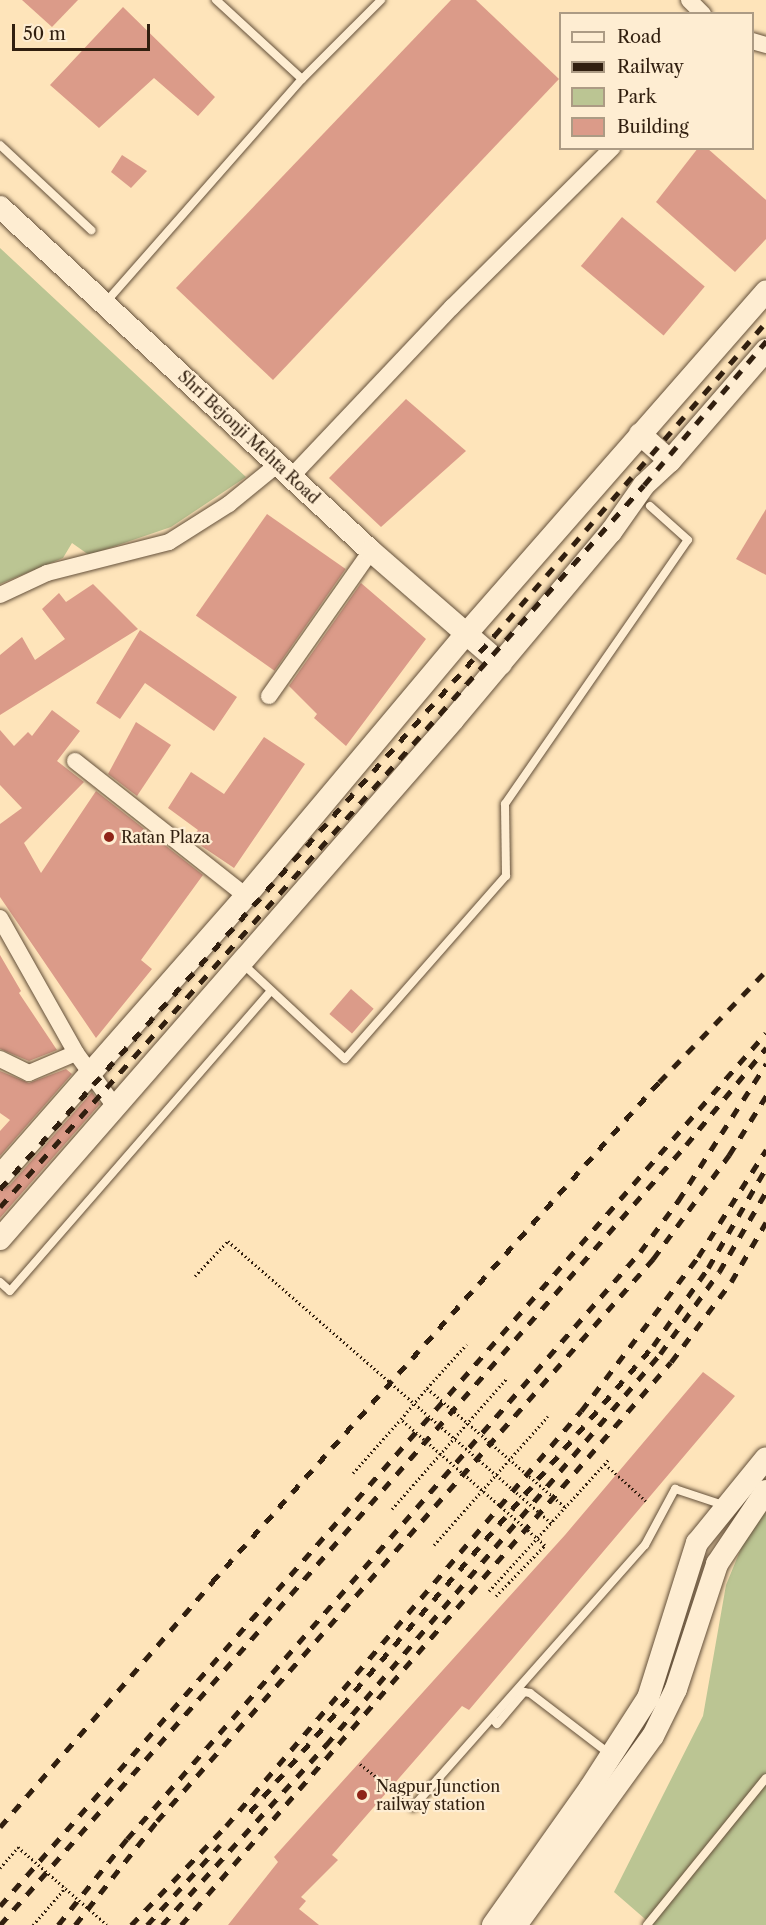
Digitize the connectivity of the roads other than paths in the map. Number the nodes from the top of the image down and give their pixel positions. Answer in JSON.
{"nodes":[{"id":1,"x":216,"y":0,"type":"edge"},
{"id":2,"x":381,"y":0,"type":"edge"},
{"id":3,"x":689,"y":0,"type":"edge"},
{"id":4,"x":701,"y":12,"type":"edge"},
{"id":5,"x":302,"y":79,"type":"junction"},
{"id":6,"x":0,"y":145,"type":"edge"},
{"id":7,"x":610,"y":150,"type":"edge"},
{"id":8,"x":0,"y":207,"type":"edge"},
{"id":9,"x":91,"y":230,"type":"dead end"},
{"id":10,"x":766,"y":292,"type":"edge"},
{"id":11,"x":104,"y":304,"type":"junction"},
{"id":12,"x":766,"y":350,"type":"edge"},
{"id":13,"x":640,"y":434,"type":"junction"},
{"id":14,"x":670,"y":461,"type":"junction"},
{"id":15,"x":285,"y":470,"type":"junction"},
{"id":16,"x":650,"y":506,"type":"dead end"},
{"id":17,"x":371,"y":551,"type":"junction"},
{"id":18,"x":0,"y":595,"type":"edge"},
{"id":19,"x":467,"y":633,"type":"junction"},
{"id":20,"x":501,"y":664,"type":"junction"},
{"id":21,"x":269,"y":696,"type":"dead end"},
{"id":22,"x":75,"y":760,"type":"dead end"},
{"id":23,"x":246,"y":896,"type":"junction"},
{"id":24,"x":0,"y":918,"type":"edge"},
{"id":25,"x":241,"y":962,"type":"junction"},
{"id":26,"x":270,"y":992,"type":"junction"},
{"id":27,"x":76,"y":1053,"type":"junction"},
{"id":28,"x":0,"y":1059,"type":"edge"},
{"id":29,"x":88,"y":1072,"type":"junction"},
{"id":30,"x":116,"y":1108,"type":"junction"},
{"id":31,"x":0,"y":1176,"type":"edge"},
{"id":32,"x":0,"y":1239,"type":"edge"},
{"id":33,"x":0,"y":1282,"type":"edge"},
{"id":34,"x":766,"y":1458,"type":"edge"},
{"id":35,"x":766,"y":1491,"type":"edge"},
{"id":36,"x":727,"y":1506,"type":"junction"},
{"id":37,"x":493,"y":1719,"type":"junction"},
{"id":38,"x":611,"y":1755,"type":"junction"},
{"id":39,"x":766,"y":1778,"type":"edge"},
{"id":40,"x":413,"y":1806,"type":"road end"},
{"id":41,"x":493,"y":1925,"type":"edge"},
{"id":42,"x":516,"y":1925,"type":"edge"},
{"id":43,"x":647,"y":1925,"type":"edge"}],
"edges":[{"from":1,"to":5,"type":"lane"},
{"from":2,"to":5,"type":"lane"},
{"from":3,"to":4,"type":"street"},
{"from":5,"to":11,"type":"lane"},
{"from":6,"to":9,"type":"lane"},
{"from":7,"to":15,"type":"street"},
{"from":8,"to":11,"type":"main road","name":"Shri Bejonji Mehta Road"},
{"from":10,"to":13,"type":"main road"},
{"from":11,"to":15,"type":"main road","name":"Shri Bejonji Mehta Road"},
{"from":12,"to":14,"type":"main road"},
{"from":13,"to":14,"type":"main road"},
{"from":13,"to":19,"type":"main road"},
{"from":14,"to":20,"type":"main road"},
{"from":15,"to":17,"type":"main road","name":"Shri Bejonji Mehta Road"},
{"from":15,"to":18,"type":"street"},
{"from":16,"to":26,"type":"lane"},
{"from":17,"to":19,"type":"main road","name":"Shri Bejonji Mehta Road"},
{"from":17,"to":21,"type":"street"},
{"from":19,"to":20,"type":"main road","name":"Shri Bejonji Mehta Road"},
{"from":19,"to":23,"type":"main road"},
{"from":20,"to":25,"type":"main road"},
{"from":22,"to":23,"type":"street"},
{"from":23,"to":29,"type":"main road"},
{"from":24,"to":27,"type":"street"},
{"from":25,"to":26,"type":"lane"},
{"from":25,"to":30,"type":"main road"},
{"from":26,"to":33,"type":"lane"},
{"from":27,"to":28,"type":"street"},
{"from":27,"to":29,"type":"street"},
{"from":29,"to":30,"type":"street"},
{"from":29,"to":31,"type":"main road"},
{"from":30,"to":32,"type":"main road"},
{"from":34,"to":36,"type":"main road"},
{"from":35,"to":42,"type":"main road"},
{"from":36,"to":37,"type":"lane"},
{"from":36,"to":38,"type":"main road"},
{"from":37,"to":38,"type":"lane"},
{"from":37,"to":40,"type":"lane"},
{"from":38,"to":41,"type":"main road"},
{"from":39,"to":43,"type":"lane"}]}
